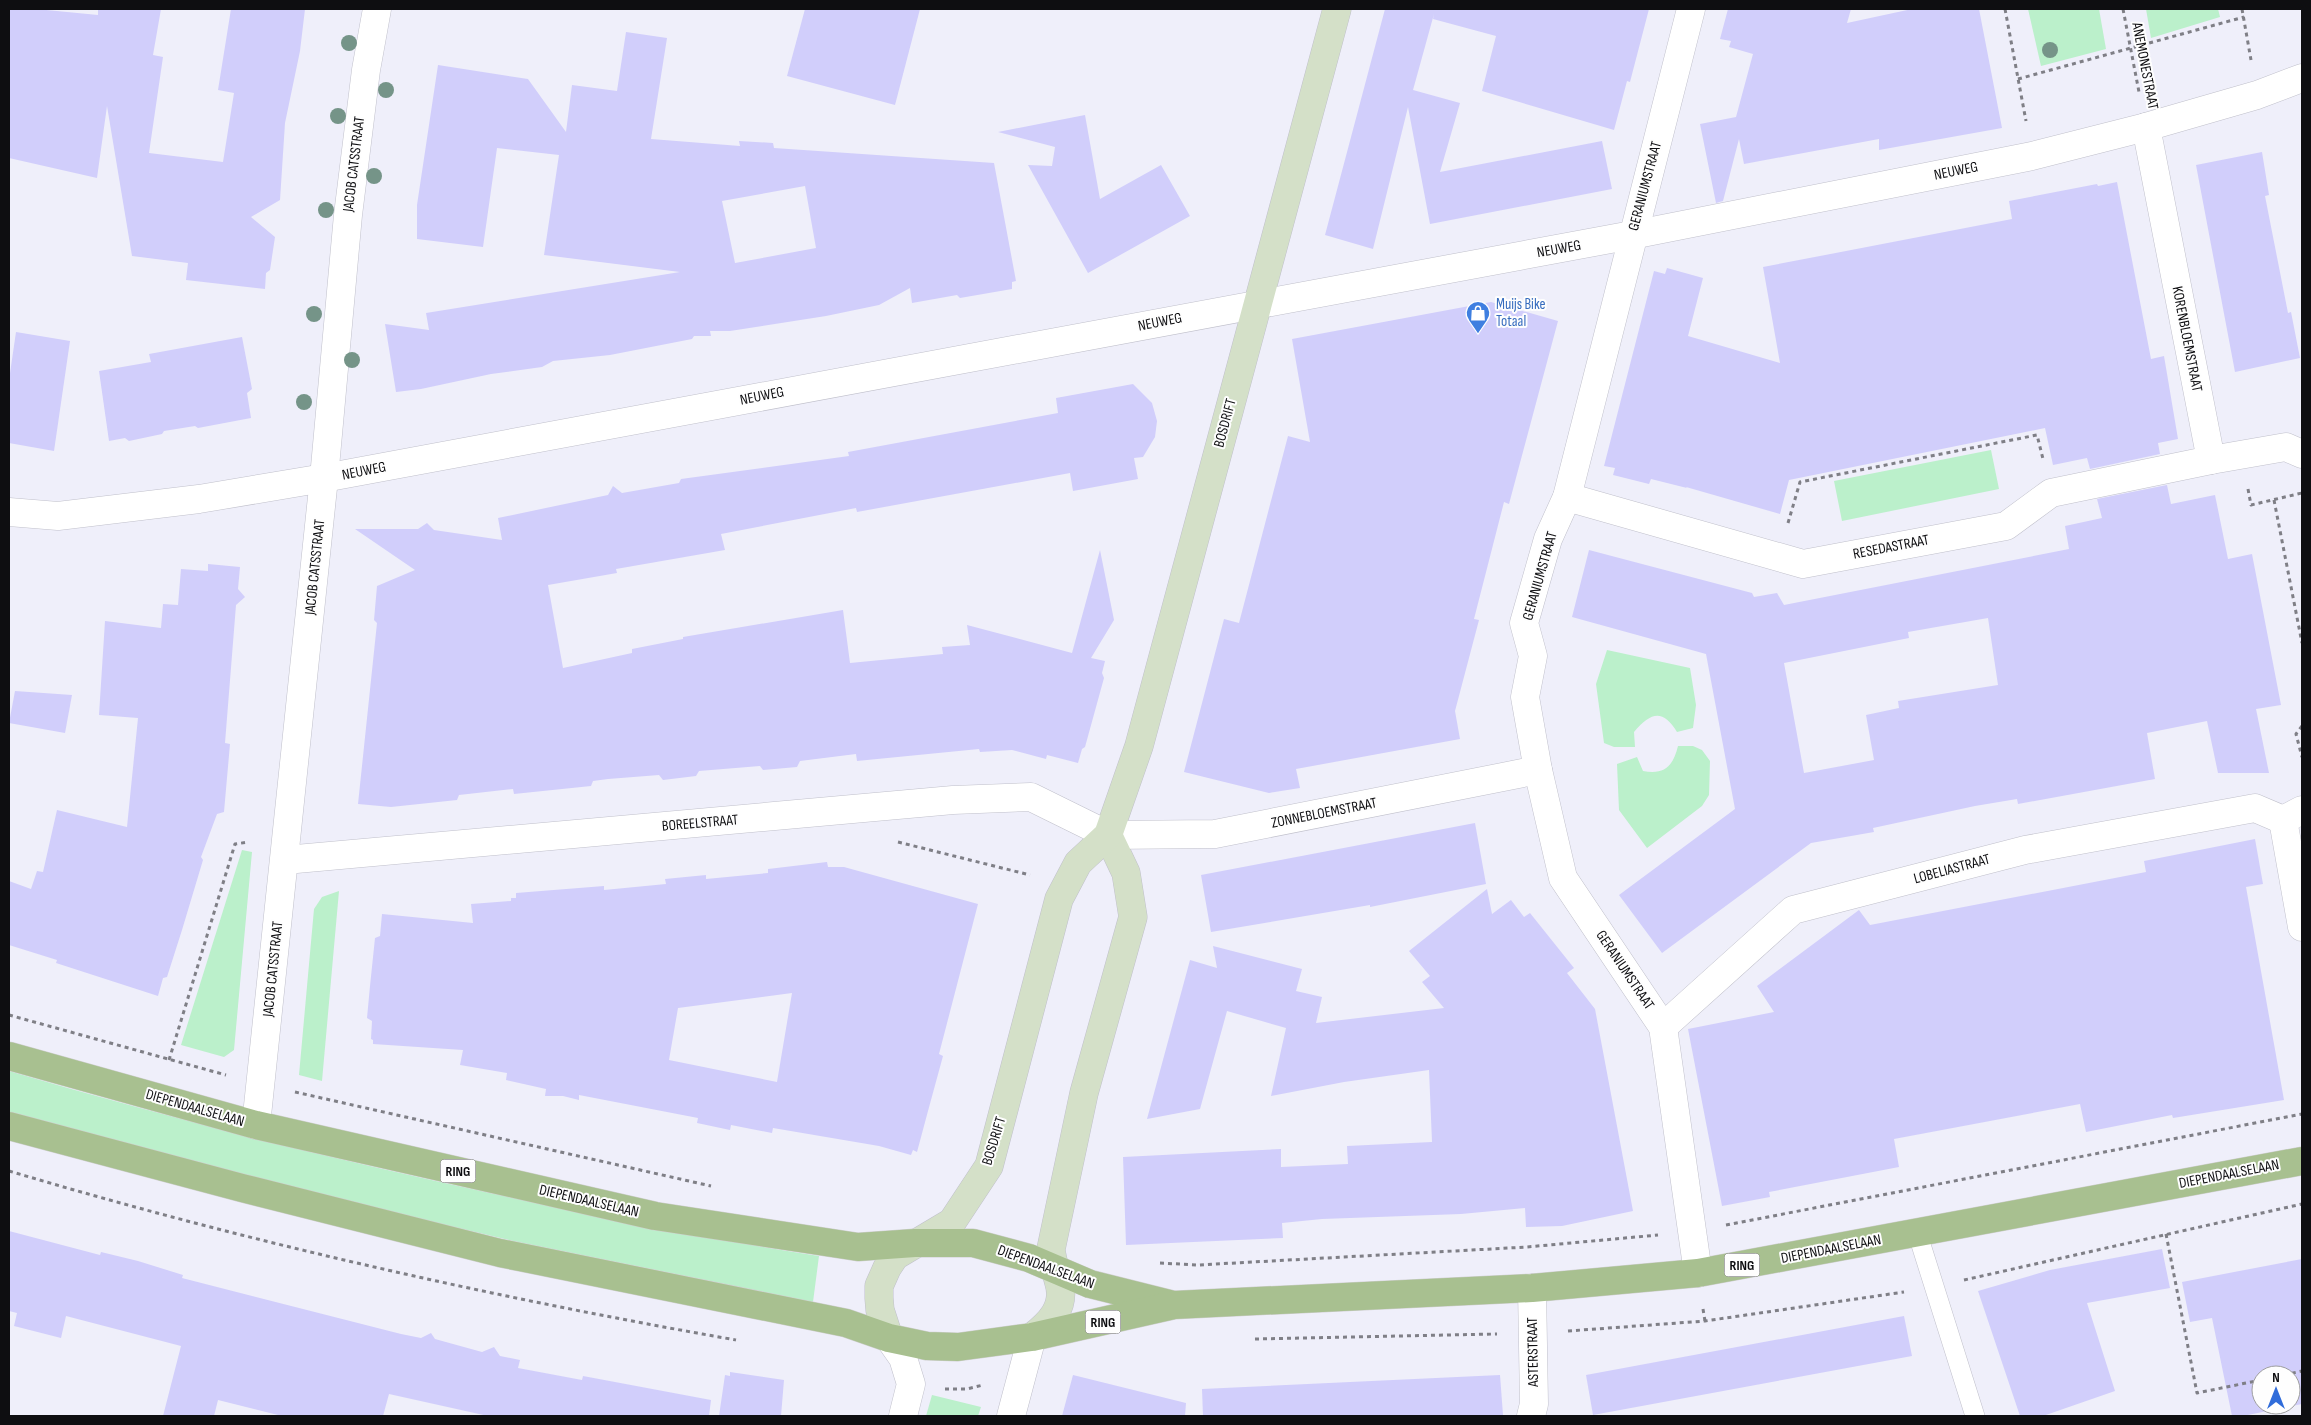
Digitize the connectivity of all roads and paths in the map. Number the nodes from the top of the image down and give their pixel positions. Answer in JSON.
{"nodes":[{"id":1,"x":377,"y":9,"type":"edge"},
{"id":2,"x":1336,"y":9,"type":"edge"},
{"id":3,"x":1691,"y":9,"type":"edge"},
{"id":4,"x":2005,"y":9,"type":"edge"},
{"id":5,"x":2123,"y":9,"type":"edge"},
{"id":6,"x":2242,"y":9,"type":"edge"},
{"id":7,"x":2244,"y":17,"type":"junction"},
{"id":8,"x":2130,"y":50,"type":"junction"},
{"id":9,"x":2302,"y":78,"type":"edge"},
{"id":10,"x":2018,"y":79,"type":"junction"},
{"id":11,"x":2258,"y":95,"type":"junction"},
{"id":12,"x":2146,"y":127,"type":"junction"},
{"id":13,"x":2032,"y":156,"type":"junction"},
{"id":14,"x":1632,"y":235,"type":"junction"},
{"id":15,"x":1257,"y":304,"type":"junction"},
{"id":16,"x":2302,"y":454,"type":"edge"},
{"id":17,"x":2211,"y":460,"type":"junction"},
{"id":18,"x":324,"y":478,"type":"junction"},
{"id":19,"x":2051,"y":493,"type":"junction"},
{"id":20,"x":1567,"y":497,"type":"junction"},
{"id":21,"x":2274,"y":500,"type":"dead end"},
{"id":22,"x":9,"y":512,"type":"edge"},
{"id":23,"x":1778,"y":557,"type":"junction"},
{"id":24,"x":2302,"y":643,"type":"edge"},
{"id":25,"x":2302,"y":726,"type":"edge"},
{"id":26,"x":2302,"y":757,"type":"edge"},
{"id":27,"x":1538,"y":770,"type":"junction"},
{"id":28,"x":860,"y":808,"type":"junction"},
{"id":29,"x":2292,"y":815,"type":"edge"},
{"id":30,"x":1108,"y":835,"type":"junction"},
{"id":31,"x":286,"y":848,"type":"junction"},
{"id":32,"x":1078,"y":862,"type":"junction"},
{"id":33,"x":2302,"y":927,"type":"edge"},
{"id":34,"x":9,"y":1015,"type":"edge"},
{"id":35,"x":1663,"y":1027,"type":"junction"},
{"id":36,"x":9,"y":1056,"type":"edge"},
{"id":37,"x":169,"y":1060,"type":"junction"},
{"id":38,"x":261,"y":1084,"type":"junction"},
{"id":39,"x":2302,"y":1114,"type":"edge"},
{"id":40,"x":256,"y":1125,"type":"junction"},
{"id":41,"x":9,"y":1126,"type":"edge"},
{"id":42,"x":2302,"y":1161,"type":"edge"},
{"id":43,"x":714,"y":1187,"type":"dead end"},
{"id":44,"x":1692,"y":1232,"type":"junction"},
{"id":45,"x":1917,"y":1232,"type":"junction"},
{"id":46,"x":2166,"y":1234,"type":"dead end"},
{"id":47,"x":915,"y":1243,"type":"junction"},
{"id":48,"x":1150,"y":1262,"type":"dead end"},
{"id":49,"x":1054,"y":1268,"type":"junction"},
{"id":50,"x":1698,"y":1274,"type":"junction"},
{"id":51,"x":1532,"y":1288,"type":"junction"},
{"id":52,"x":1174,"y":1305,"type":"junction"},
{"id":53,"x":1032,"y":1337,"type":"junction"},
{"id":54,"x":889,"y":1338,"type":"junction"},
{"id":55,"x":1022,"y":1375,"type":"junction"},
{"id":56,"x":2251,"y":1382,"type":"edge"},
{"id":57,"x":911,"y":1384,"type":"junction"},
{"id":58,"x":903,"y":1416,"type":"edge"},
{"id":59,"x":1011,"y":1416,"type":"edge"},
{"id":60,"x":1531,"y":1416,"type":"edge"},
{"id":61,"x":1975,"y":1416,"type":"edge"}],
"edges":[{"from":1,"to":18,"type":"street","name":"JACOB CATSSTRAAT"},
{"from":2,"to":15,"type":"street","name":"BOSDRIFT"},
{"from":3,"to":14,"type":"street","name":"GERANIUMSTRAAT"},
{"from":4,"to":10,"type":"path"},
{"from":5,"to":8,"type":"path","name":"ANEMONESTRAAT"},
{"from":6,"to":7,"type":"path"},
{"from":7,"to":8,"type":"path"},
{"from":7,"to":11,"type":"path"},
{"from":8,"to":10,"type":"path"},
{"from":8,"to":12,"type":"path","name":"ANEMONESTRAAT"},
{"from":9,"to":11,"type":"street","name":"NEUWEG"},
{"from":10,"to":13,"type":"path"},
{"from":11,"to":12,"type":"street","name":"NEUWEG"},
{"from":12,"to":13,"type":"street","name":"NEUWEG"},
{"from":12,"to":17,"type":"street","name":"KORENBLOEMSTRAAT"},
{"from":13,"to":14,"type":"street","name":"NEUWEG"},
{"from":14,"to":15,"type":"street","name":"NEUWEG"},
{"from":14,"to":20,"type":"street","name":"GERANIUMSTRAAT"},
{"from":15,"to":18,"type":"street","name":"NEUWEG"},
{"from":15,"to":30,"type":"street","name":"BOSDRIFT"},
{"from":16,"to":17,"type":"street"},
{"from":17,"to":19,"type":"street","name":"RESEDASTRAAT"},
{"from":18,"to":22,"type":"street","name":"NEUWEG"},
{"from":18,"to":31,"type":"street","name":"JACOB CATSSTRAAT"},
{"from":19,"to":23,"type":"street","name":"RESEDASTRAAT"},
{"from":19,"to":23,"type":"path"},
{"from":20,"to":23,"type":"street","name":"RESEDASTRAAT"},
{"from":20,"to":27,"type":"street","name":"GERANIUMSTRAAT"},
{"from":21,"to":24,"type":"path"},
{"from":25,"to":26,"type":"path"},
{"from":27,"to":30,"type":"street","name":"ZONNEBLOEMSTRAAT"},
{"from":27,"to":35,"type":"street","name":"GERANIUMSTRAAT"},
{"from":28,"to":30,"type":"street","name":"BOREELSTRAAT"},
{"from":28,"to":31,"type":"street","name":"BOREELSTRAAT"},
{"from":28,"to":32,"type":"path"},
{"from":29,"to":33,"type":"street"},
{"from":29,"to":35,"type":"street","name":"LOBELIASTRAAT"},
{"from":30,"to":32,"type":"street","name":"BOSDRIFT"},
{"from":30,"to":49,"type":"street"},
{"from":31,"to":37,"type":"path"},
{"from":31,"to":38,"type":"street","name":"JACOB CATSSTRAAT"},
{"from":32,"to":47,"type":"street","name":"BOSDRIFT"},
{"from":34,"to":37,"type":"path"},
{"from":35,"to":44,"type":"street","name":"GERANIUMSTRAAT"},
{"from":36,"to":40,"type":"main road","name":"DIEPENDAALSELAAN","number":"RING"},
{"from":37,"to":38,"type":"path"},
{"from":38,"to":40,"type":"street","name":"JACOB CATSSTRAAT"},
{"from":38,"to":43,"type":"path"},
{"from":39,"to":44,"type":"path"},
{"from":40,"to":47,"type":"main road","name":"DIEPENDAALSELAAN","number":"RING"},
{"from":41,"to":54,"type":"main road","name":"DIEPENDAALSELAAN","number":"RING"},
{"from":42,"to":45,"type":"main road","name":"DIEPENDAALSELAAN","number":"RING"},
{"from":44,"to":48,"type":"path"},
{"from":44,"to":50,"type":"street","name":"GERANIUMSTRAAT"},
{"from":45,"to":50,"type":"main road","name":"DIEPENDAALSELAAN","number":"RING"},
{"from":45,"to":61,"type":"lane"},
{"from":46,"to":56,"type":"path"},
{"from":47,"to":49,"type":"main road","name":"DIEPENDAALSELAAN","number":"RING"},
{"from":47,"to":54,"type":"street","name":"BOSDRIFT"},
{"from":49,"to":52,"type":"main road","name":"DIEPENDAALSELAAN","number":"RING"},
{"from":49,"to":53,"type":"street"},
{"from":50,"to":51,"type":"main road","name":"DIEPENDAALSELAAN","number":"RING"},
{"from":51,"to":52,"type":"main road","name":"DIEPENDAALSELAAN","number":"RING"},
{"from":51,"to":60,"type":"street","name":"ASTERSTRAAT"},
{"from":52,"to":53,"type":"main road","name":"DIEPENDAALSELAAN","number":"RING"},
{"from":53,"to":54,"type":"main road","name":"DIEPENDAALSELAAN","number":"RING"},
{"from":53,"to":55,"type":"street"},
{"from":54,"to":57,"type":"street","name":"BOSDRIFT"},
{"from":55,"to":57,"type":"path"},
{"from":55,"to":59,"type":"street"},
{"from":57,"to":58,"type":"street","name":"BOSDRIFT"}]}
